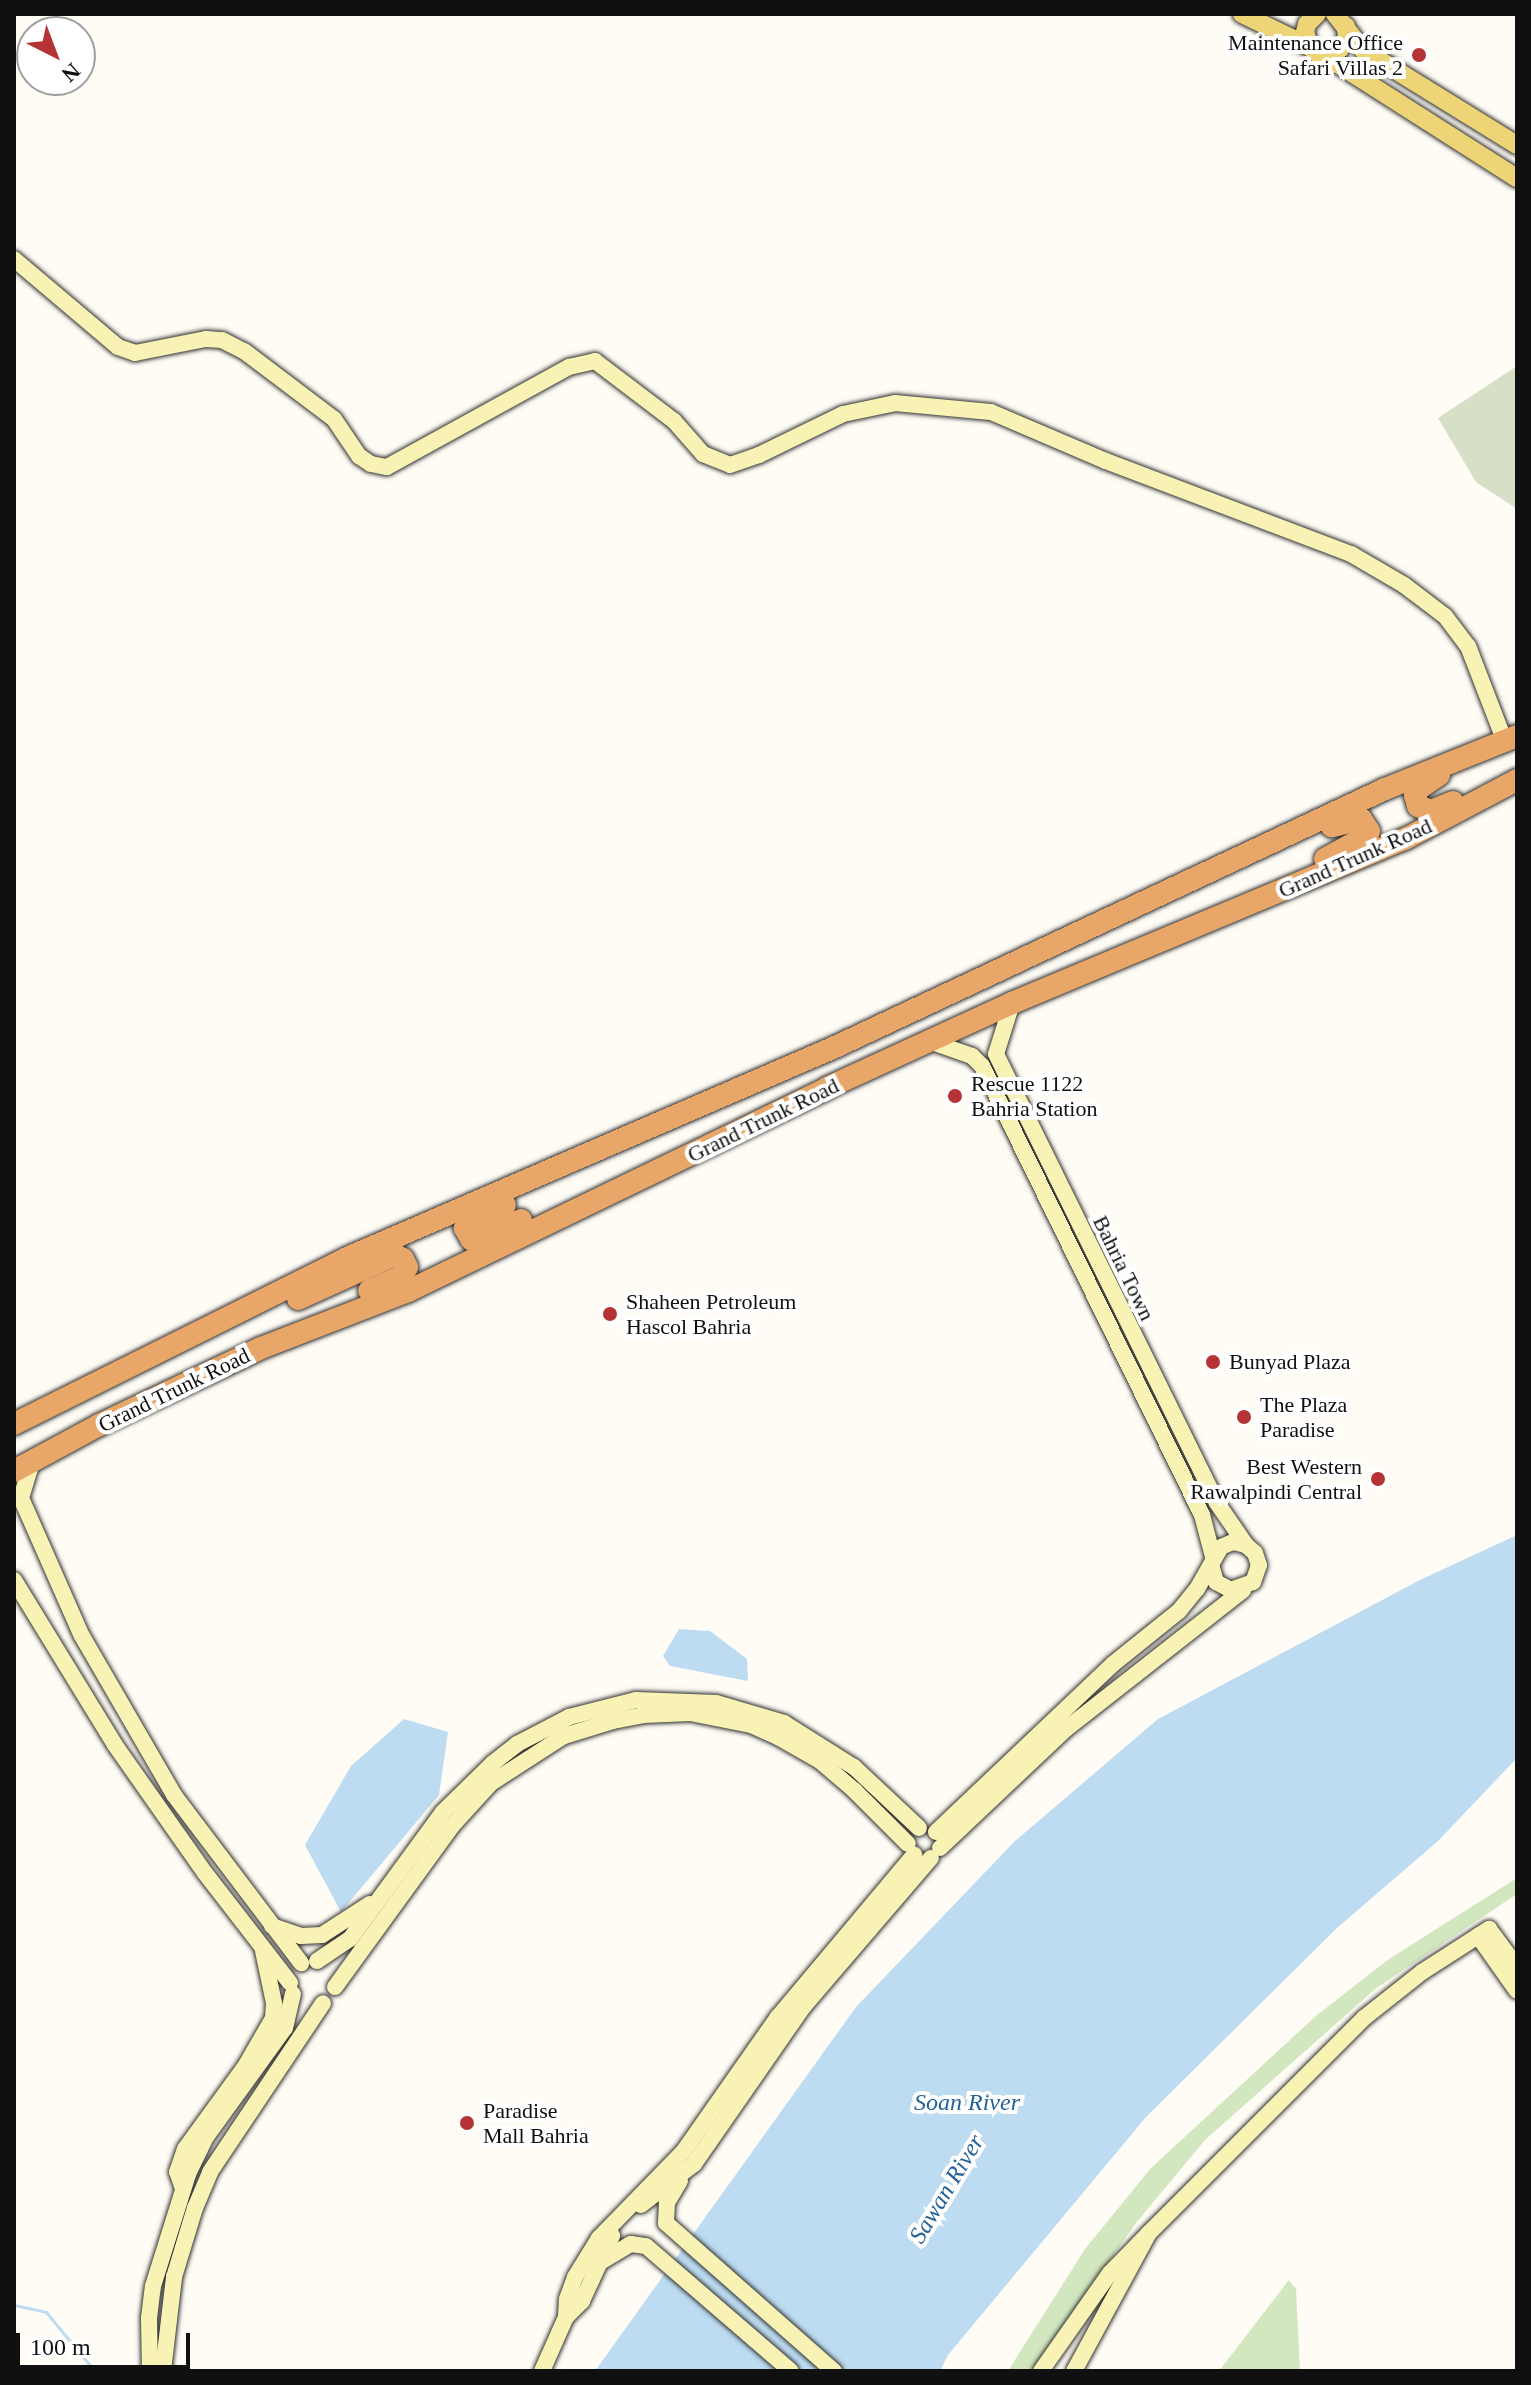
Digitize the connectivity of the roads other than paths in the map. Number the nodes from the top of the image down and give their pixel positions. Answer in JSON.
{"nodes":[{"id":1,"x":1242,"y":14,"type":"edge"},
{"id":2,"x":1317,"y":14,"type":"edge"},
{"id":3,"x":1341,"y":20,"type":"edge"},
{"id":4,"x":1316,"y":50,"type":"junction"},
{"id":5,"x":1517,"y":145,"type":"edge"},
{"id":6,"x":1517,"y":178,"type":"edge"},
{"id":7,"x":14,"y":259,"type":"edge"},
{"id":8,"x":1511,"y":739,"type":"edge"},
{"id":9,"x":1478,"y":753,"type":"junction"},
{"id":10,"x":1517,"y":778,"type":"edge"},
{"id":11,"x":1284,"y":839,"type":"junction"},
{"id":12,"x":1235,"y":910,"type":"junction"},
{"id":13,"x":1012,"y":1003,"type":"junction"},
{"id":14,"x":932,"y":1042,"type":"junction"},
{"id":15,"x":641,"y":1133,"type":"junction"},
{"id":16,"x":649,"y":1174,"type":"junction"},
{"id":17,"x":239,"y":1312,"type":"junction"},
{"id":18,"x":261,"y":1348,"type":"junction"},
{"id":19,"x":14,"y":1424,"type":"edge"},
{"id":20,"x":23,"y":1466,"type":"edge"},
{"id":21,"x":1246,"y":1545,"type":"junction"},
{"id":22,"x":1212,"y":1561,"type":"junction"},
{"id":23,"x":14,"y":1580,"type":"edge"},
{"id":24,"x":1248,"y":1586,"type":"junction"},
{"id":25,"x":919,"y":1828,"type":"junction"},
{"id":26,"x":936,"y":1846,"type":"junction"},
{"id":27,"x":911,"y":1849,"type":"junction"},
{"id":28,"x":382,"y":1896,"type":"junction"},
{"id":29,"x":271,"y":1925,"type":"junction"},
{"id":30,"x":1483,"y":1933,"type":"junction"},
{"id":31,"x":262,"y":1946,"type":"junction"},
{"id":32,"x":309,"y":1962,"type":"junction"},
{"id":33,"x":1517,"y":1967,"type":"edge"},
{"id":34,"x":335,"y":1987,"type":"junction"},
{"id":35,"x":291,"y":1988,"type":"junction"},
{"id":36,"x":1517,"y":1991,"type":"edge"},
{"id":37,"x":323,"y":2003,"type":"junction"},
{"id":38,"x":687,"y":2172,"type":"junction"},
{"id":39,"x":183,"y":2191,"type":"junction"},
{"id":40,"x":1149,"y":2233,"type":"junction"},
{"id":41,"x":599,"y":2263,"type":"junction"},
{"id":42,"x":566,"y":2317,"type":"junction"},
{"id":43,"x":150,"y":2371,"type":"edge"},
{"id":44,"x":163,"y":2371,"type":"edge"},
{"id":45,"x":542,"y":2371,"type":"edge"},
{"id":46,"x":791,"y":2371,"type":"edge"},
{"id":47,"x":834,"y":2371,"type":"edge"},
{"id":48,"x":1041,"y":2371,"type":"edge"},
{"id":49,"x":1074,"y":2371,"type":"edge"}],
"edges":[{"from":1,"to":4,"type":"main road"},
{"from":2,"to":4,"type":"main road"},
{"from":3,"to":4,"type":"main road"},
{"from":3,"to":5,"type":"main road"},
{"from":4,"to":6,"type":"main road"},
{"from":7,"to":8,"type":"main road"},
{"from":8,"to":9,"type":"highway","name":"Grand Trunk Road"},
{"from":9,"to":10,"type":"highway"},
{"from":9,"to":11,"type":"highway","name":"Grand Trunk Road"},
{"from":10,"to":12,"type":"highway","name":"Grand Trunk Road"},
{"from":11,"to":12,"type":"highway"},
{"from":11,"to":15,"type":"highway","name":"Grand Trunk Road"},
{"from":12,"to":13,"type":"highway","name":"Grand Trunk Road"},
{"from":13,"to":14,"type":"highway","name":"Grand Trunk Road"},
{"from":13,"to":21,"type":"main road","name":"Bahria Town"},
{"from":14,"to":16,"type":"highway","name":"Grand Trunk Road"},
{"from":14,"to":22,"type":"main road","name":"Bahria Town"},
{"from":15,"to":16,"type":"highway"},
{"from":15,"to":17,"type":"highway","name":"Grand Trunk Road"},
{"from":16,"to":18,"type":"highway","name":"Grand Trunk Road"},
{"from":17,"to":18,"type":"highway"},
{"from":17,"to":19,"type":"highway","name":"Grand Trunk Road"},
{"from":18,"to":20,"type":"highway","name":"Grand Trunk Road"},
{"from":20,"to":29,"type":"main road"},
{"from":21,"to":22,"type":"main road"},
{"from":21,"to":24,"type":"main road"},
{"from":22,"to":24,"type":"main road"},
{"from":22,"to":26,"type":"main road"},
{"from":23,"to":31,"type":"main road"},
{"from":24,"to":26,"type":"main road"},
{"from":25,"to":26,"type":"main road"},
{"from":25,"to":27,"type":"main road"},
{"from":25,"to":28,"type":"main road"},
{"from":26,"to":27,"type":"main road"},
{"from":26,"to":38,"type":"main road"},
{"from":27,"to":34,"type":"main road"},
{"from":27,"to":42,"type":"main road"},
{"from":28,"to":29,"type":"main road"},
{"from":28,"to":32,"type":"main road"},
{"from":29,"to":32,"type":"main road"},
{"from":30,"to":33,"type":"main road"},
{"from":30,"to":36,"type":"main road"},
{"from":30,"to":40,"type":"main road"},
{"from":31,"to":35,"type":"main road"},
{"from":31,"to":39,"type":"main road"},
{"from":32,"to":34,"type":"main road"},
{"from":32,"to":35,"type":"main road"},
{"from":34,"to":37,"type":"main road"},
{"from":35,"to":37,"type":"main road"},
{"from":35,"to":39,"type":"main road"},
{"from":37,"to":44,"type":"main road"},
{"from":38,"to":41,"type":"main road"},
{"from":38,"to":47,"type":"main road"},
{"from":39,"to":43,"type":"main road"},
{"from":40,"to":48,"type":"main road"},
{"from":40,"to":49,"type":"main road"},
{"from":41,"to":42,"type":"main road"},
{"from":41,"to":46,"type":"main road"},
{"from":42,"to":45,"type":"main road"}]}
